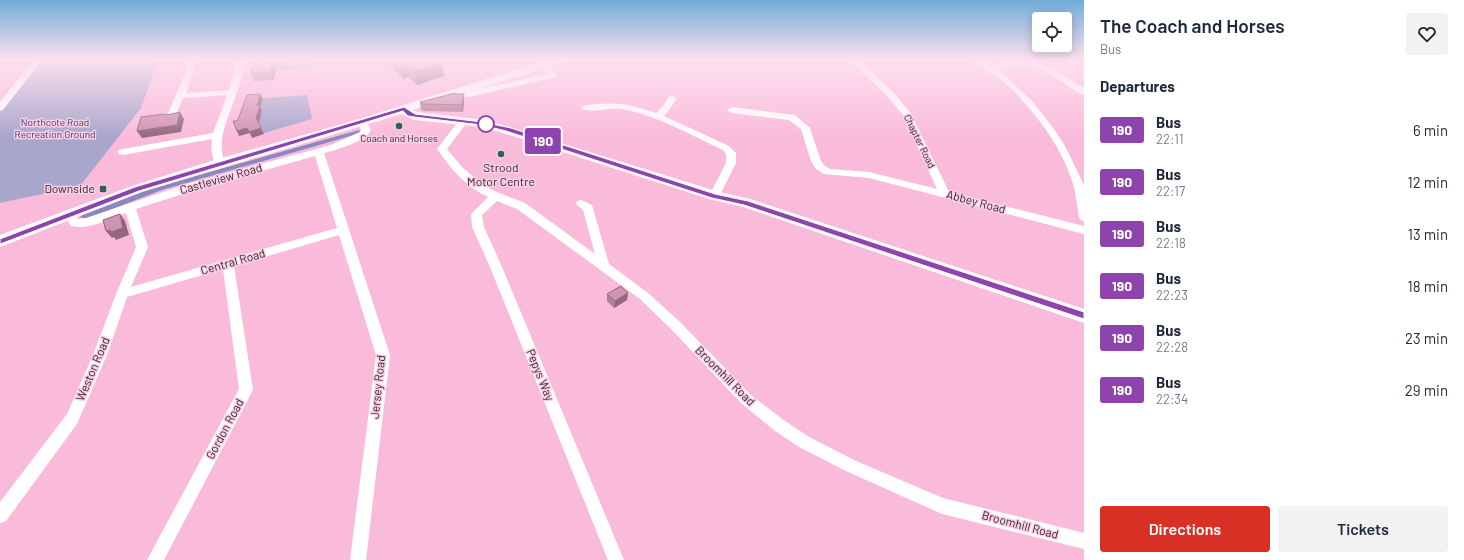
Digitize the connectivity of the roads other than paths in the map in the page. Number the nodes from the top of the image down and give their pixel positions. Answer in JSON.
{"nodes":[{"id":1,"x":18,"y":85,"type":"edge"},
{"id":2,"x":184,"y":85,"type":"edge"},
{"id":3,"x":235,"y":85,"type":"edge"},
{"id":4,"x":508,"y":85,"type":"edge"},
{"id":5,"x":881,"y":85,"type":"edge"},
{"id":6,"x":1011,"y":85,"type":"edge"},
{"id":7,"x":1072,"y":85,"type":"edge"},
{"id":8,"x":462,"y":86,"type":"joint"},
{"id":9,"x":233,"y":92,"type":"junction"},
{"id":10,"x":1084,"y":92,"type":"edge"},
{"id":11,"x":180,"y":96,"type":"junction"},
{"id":12,"x":672,"y":98,"type":"dead end"},
{"id":13,"x":400,"y":105,"type":"junction"},
{"id":14,"x":0,"y":108,"type":"edge"},
{"id":15,"x":586,"y":108,"type":"dead end"},
{"id":16,"x":732,"y":110,"type":"dead end"},
{"id":17,"x":657,"y":117,"type":"junction"},
{"id":18,"x":171,"y":118,"type":"edge"},
{"id":19,"x":361,"y":118,"type":"junction"},
{"id":20,"x":463,"y":121,"type":"junction"},
{"id":21,"x":217,"y":135,"type":"junction"},
{"id":22,"x":318,"y":151,"type":"junction"},
{"id":23,"x":124,"y":152,"type":"dead end"},
{"id":24,"x":219,"y":159,"type":"junction"},
{"id":25,"x":946,"y":194,"type":"junction"},
{"id":26,"x":495,"y":196,"type":"junction"},
{"id":27,"x":714,"y":196,"type":"junction"},
{"id":28,"x":581,"y":204,"type":"dead end"},
{"id":29,"x":130,"y":207,"type":"junction"},
{"id":30,"x":69,"y":214,"type":"junction"},
{"id":31,"x":1084,"y":217,"type":"edge"},
{"id":32,"x":343,"y":230,"type":"junction"},
{"id":33,"x":1084,"y":230,"type":"edge"},
{"id":34,"x":0,"y":241,"type":"edge"},
{"id":35,"x":228,"y":263,"type":"junction"},
{"id":36,"x":604,"y":266,"type":"junction"},
{"id":37,"x":122,"y":294,"type":"junction"},
{"id":38,"x":1084,"y":316,"type":"edge"},
{"id":39,"x":0,"y":515,"type":"edge"},
{"id":40,"x":1084,"y":541,"type":"edge"},
{"id":41,"x":155,"y":560,"type":"edge"},
{"id":42,"x":358,"y":560,"type":"edge"},
{"id":43,"x":616,"y":560,"type":"edge"}],
"edges":[{"from":1,"to":14,"type":"street"},
{"from":2,"to":11,"type":"street"},
{"from":3,"to":9,"type":"street"},
{"from":4,"to":8,"type":"street"},
{"from":5,"to":25,"type":"street","name":"Chapter Road"},
{"from":6,"to":31,"type":"street"},
{"from":7,"to":10,"type":"street"},
{"from":8,"to":13,"type":"main road"},
{"from":9,"to":11,"type":"street"},
{"from":9,"to":21,"type":"street"},
{"from":11,"to":18,"type":"street"},
{"from":12,"to":17,"type":"street"},
{"from":13,"to":19,"type":"main road"},
{"from":13,"to":20,"type":"main road"},
{"from":15,"to":17,"type":"street"},
{"from":16,"to":25,"type":"street","name":"Abbey Road"},
{"from":17,"to":27,"type":"street"},
{"from":19,"to":22,"type":"street","name":"Castleview Road"},
{"from":19,"to":24,"type":"main road"},
{"from":19,"to":24,"type":"main road"},
{"from":20,"to":26,"type":"street","name":"Broomhill Road"},
{"from":20,"to":27,"type":"main road"},
{"from":21,"to":23,"type":"street"},
{"from":21,"to":24,"type":"street"},
{"from":22,"to":29,"type":"street","name":"Castleview Road"},
{"from":22,"to":32,"type":"street","name":"Jersey Road"},
{"from":24,"to":30,"type":"main road"},
{"from":25,"to":33,"type":"street","name":"Abbey Road"},
{"from":26,"to":36,"type":"street","name":"Broomhill Road"},
{"from":26,"to":43,"type":"street","name":"Pepys Way"},
{"from":27,"to":38,"type":"main road"},
{"from":28,"to":36,"type":"street"},
{"from":29,"to":30,"type":"street","name":"Castleview Road"},
{"from":29,"to":37,"type":"street","name":"Weston Road"},
{"from":30,"to":34,"type":"main road"},
{"from":32,"to":35,"type":"street","name":"Central Road"},
{"from":32,"to":42,"type":"street","name":"Jersey Road"},
{"from":35,"to":37,"type":"street","name":"Central Road"},
{"from":35,"to":41,"type":"street","name":"Gordon Road"},
{"from":36,"to":40,"type":"street","name":"Broomhill Road"},
{"from":37,"to":39,"type":"street","name":"Weston Road"}]}
